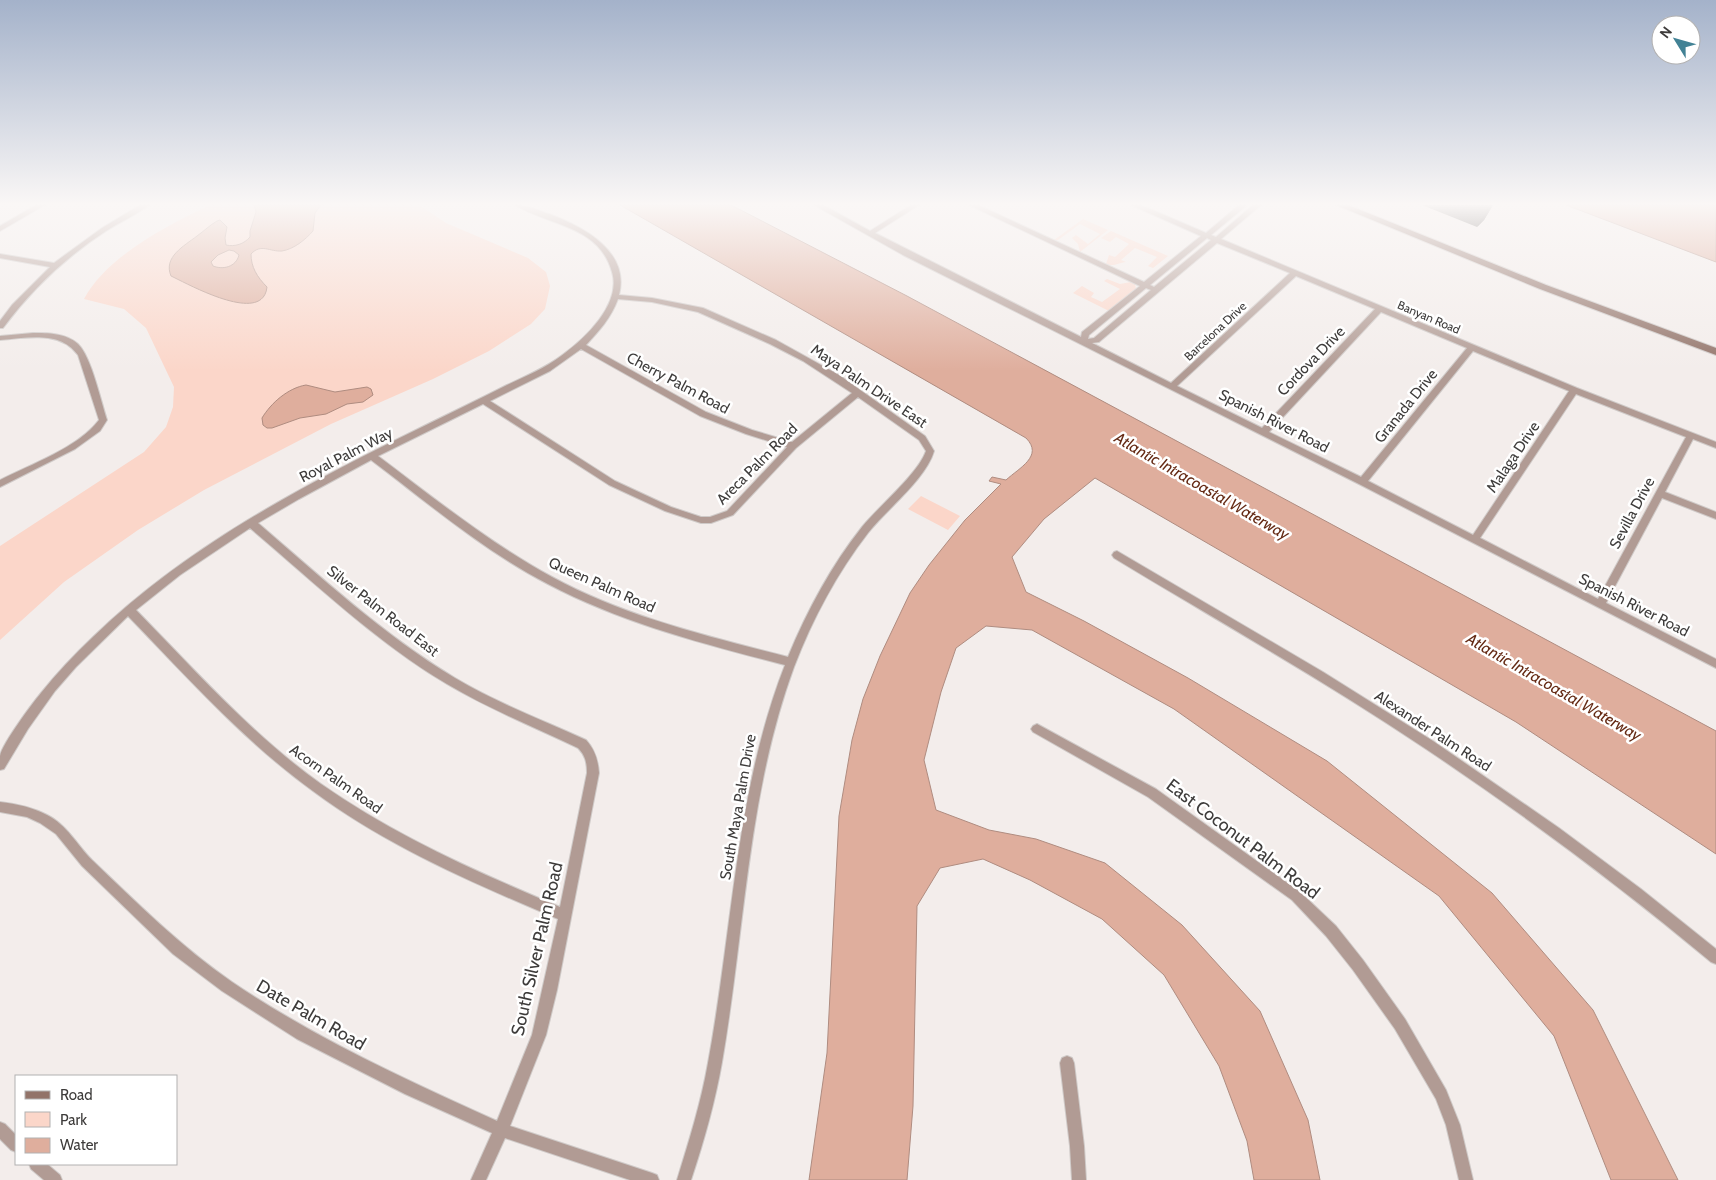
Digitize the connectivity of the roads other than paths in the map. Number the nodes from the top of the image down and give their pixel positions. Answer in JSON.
{"nodes":[{"id":1,"x":24,"y":260,"type":"edge"},
{"id":2,"x":61,"y":260,"type":"edge"},
{"id":3,"x":611,"y":260,"type":"edge"},
{"id":4,"x":921,"y":260,"type":"edge"},
{"id":5,"x":1092,"y":260,"type":"edge"},
{"id":6,"x":1177,"y":260,"type":"edge"},
{"id":7,"x":1192,"y":260,"type":"edge"},
{"id":8,"x":1264,"y":260,"type":"edge"},
{"id":9,"x":1476,"y":260,"type":"edge"},
{"id":10,"x":54,"y":265,"type":"junction"},
{"id":11,"x":1295,"y":273,"type":"junction"},
{"id":12,"x":1146,"y":285,"type":"junction"},
{"id":13,"x":1156,"y":290,"type":"junction"},
{"id":14,"x":614,"y":297,"type":"junction"},
{"id":15,"x":1380,"y":308,"type":"junction"},
{"id":16,"x":0,"y":326,"type":"edge"},
{"id":17,"x":0,"y":338,"type":"edge"},
{"id":18,"x":1084,"y":342,"type":"junction"},
{"id":19,"x":582,"y":346,"type":"junction"},
{"id":20,"x":1472,"y":347,"type":"junction"},
{"id":21,"x":1716,"y":352,"type":"edge"},
{"id":22,"x":1172,"y":386,"type":"junction"},
{"id":23,"x":1574,"y":390,"type":"junction"},
{"id":24,"x":857,"y":392,"type":"junction"},
{"id":25,"x":484,"y":401,"type":"junction"},
{"id":26,"x":1262,"y":432,"type":"junction"},
{"id":27,"x":1691,"y":435,"type":"junction"},
{"id":28,"x":1716,"y":445,"type":"edge"},
{"id":29,"x":793,"y":446,"type":"junction"},
{"id":30,"x":930,"y":453,"type":"joint"},
{"id":31,"x":373,"y":457,"type":"junction"},
{"id":32,"x":1362,"y":482,"type":"junction"},
{"id":33,"x":0,"y":484,"type":"edge"},
{"id":34,"x":1660,"y":493,"type":"junction"},
{"id":35,"x":1716,"y":516,"type":"edge"},
{"id":36,"x":251,"y":522,"type":"junction"},
{"id":37,"x":1474,"y":540,"type":"junction"},
{"id":38,"x":1117,"y":555,"type":"dead end"},
{"id":39,"x":1600,"y":604,"type":"junction"},
{"id":40,"x":129,"y":610,"type":"junction"},
{"id":41,"x":791,"y":662,"type":"junction"},
{"id":42,"x":1716,"y":664,"type":"edge"},
{"id":43,"x":1037,"y":729,"type":"dead end"},
{"id":44,"x":587,"y":749,"type":"joint"},
{"id":45,"x":0,"y":765,"type":"edge"},
{"id":46,"x":0,"y":807,"type":"edge"},
{"id":47,"x":565,"y":916,"type":"junction"},
{"id":48,"x":1716,"y":957,"type":"edge"},
{"id":49,"x":1067,"y":1063,"type":"dead end"},
{"id":50,"x":0,"y":1129,"type":"edge"},
{"id":51,"x":502,"y":1130,"type":"junction"},
{"id":52,"x":15,"y":1144,"type":"edge"},
{"id":53,"x":37,"y":1165,"type":"edge"},
{"id":54,"x":55,"y":1180,"type":"edge"},
{"id":55,"x":478,"y":1180,"type":"edge"},
{"id":56,"x":652,"y":1180,"type":"edge"},
{"id":57,"x":684,"y":1180,"type":"edge"},
{"id":58,"x":1079,"y":1180,"type":"edge"},
{"id":59,"x":1466,"y":1180,"type":"edge"}],
"edges":[{"from":1,"to":10,"type":"street"},
{"from":2,"to":10,"type":"street"},
{"from":3,"to":14,"type":"street","name":"Royal Palm Way"},
{"from":4,"to":18,"type":"street","name":"Spanish River Road"},
{"from":5,"to":12,"type":"street"},
{"from":6,"to":12,"type":"street"},
{"from":7,"to":13,"type":"street"},
{"from":8,"to":11,"type":"street","name":"Banyan Road"},
{"from":9,"to":21,"type":"main road"},
{"from":10,"to":16,"type":"street"},
{"from":11,"to":15,"type":"street","name":"Banyan Road"},
{"from":11,"to":22,"type":"street","name":"Barcelona Drive"},
{"from":12,"to":13,"type":"street"},
{"from":12,"to":18,"type":"street"},
{"from":13,"to":18,"type":"street"},
{"from":14,"to":19,"type":"street","name":"Royal Palm Way"},
{"from":14,"to":24,"type":"street","name":"Maya Palm Drive East"},
{"from":15,"to":20,"type":"street","name":"Banyan Road"},
{"from":15,"to":26,"type":"street","name":"Cordova Drive"},
{"from":17,"to":33,"type":"street"},
{"from":18,"to":22,"type":"street","name":"Spanish River Road"},
{"from":19,"to":25,"type":"street","name":"Royal Palm Way"},
{"from":19,"to":29,"type":"street","name":"Cherry Palm Road"},
{"from":20,"to":23,"type":"street","name":"Banyan Road"},
{"from":20,"to":32,"type":"street","name":"Granada Drive"},
{"from":22,"to":26,"type":"street","name":"Spanish River Road"},
{"from":23,"to":27,"type":"street","name":"Banyan Road"},
{"from":23,"to":37,"type":"street","name":"Malaga Drive"},
{"from":24,"to":29,"type":"street","name":"Areca Palm Road"},
{"from":24,"to":30,"type":"street","name":"Maya Palm Drive East"},
{"from":25,"to":29,"type":"street","name":"Areca Palm Road"},
{"from":25,"to":31,"type":"street","name":"Royal Palm Way"},
{"from":26,"to":32,"type":"street","name":"Spanish River Road"},
{"from":27,"to":28,"type":"street","name":"Banyan Road"},
{"from":27,"to":34,"type":"street","name":"Sevilla Drive"},
{"from":30,"to":41,"type":"street","name":"South Maya Palm Drive"},
{"from":31,"to":36,"type":"street","name":"Royal Palm Way"},
{"from":31,"to":41,"type":"street","name":"Queen Palm Road"},
{"from":32,"to":37,"type":"street","name":"Spanish River Road"},
{"from":34,"to":35,"type":"street"},
{"from":34,"to":39,"type":"street","name":"Sevilla Drive"},
{"from":36,"to":40,"type":"street","name":"Royal Palm Way"},
{"from":36,"to":44,"type":"street","name":"Silver Palm Road East"},
{"from":37,"to":39,"type":"street","name":"Spanish River Road"},
{"from":38,"to":48,"type":"street","name":"Alexander Palm Road"},
{"from":39,"to":42,"type":"street","name":"Spanish River Road"},
{"from":40,"to":45,"type":"street","name":"Royal Palm Way"},
{"from":40,"to":47,"type":"street","name":"Acorn Palm Road"},
{"from":41,"to":57,"type":"street","name":"South Maya Palm Drive"},
{"from":43,"to":59,"type":"street","name":"East Coconut Palm Road"},
{"from":44,"to":47,"type":"street","name":"South Silver Palm Road"},
{"from":46,"to":51,"type":"street","name":"Date Palm Road"},
{"from":47,"to":51,"type":"street","name":"South Silver Palm Road"},
{"from":49,"to":58,"type":"street"},
{"from":50,"to":52,"type":"street"},
{"from":51,"to":55,"type":"street","name":"South Silver Palm Road"},
{"from":51,"to":56,"type":"street","name":"Date Palm Road"},
{"from":53,"to":54,"type":"street"}]}
